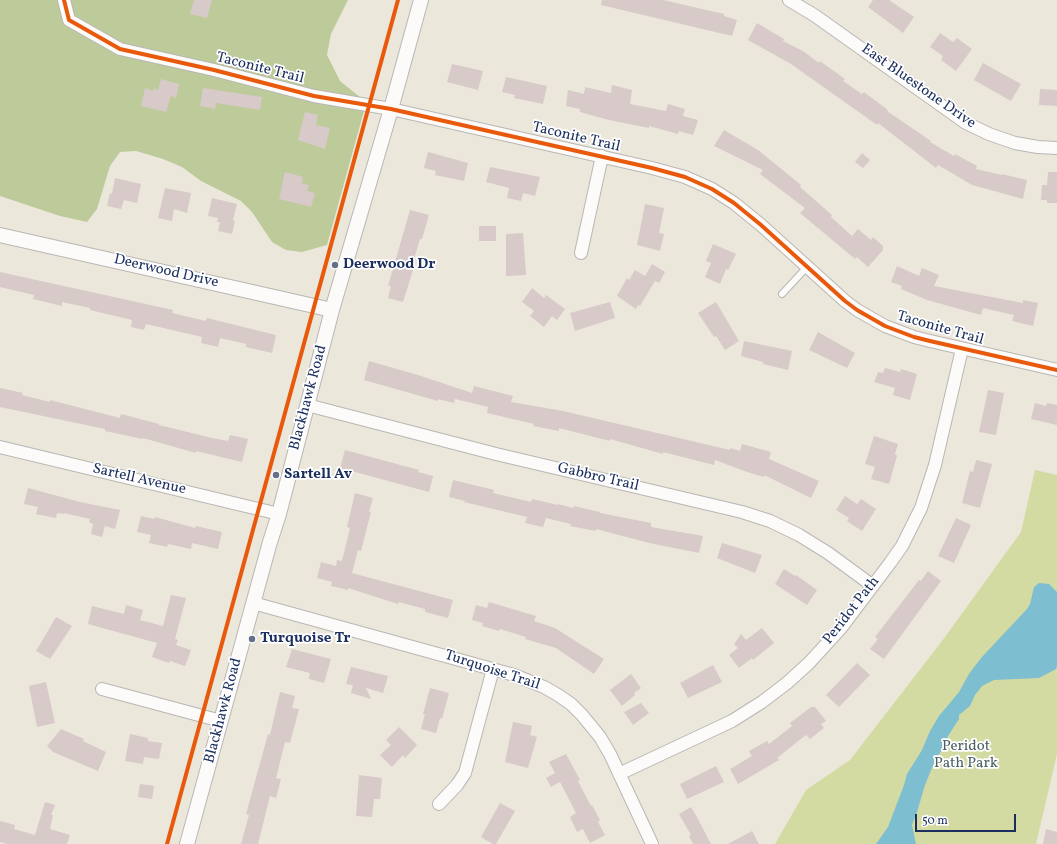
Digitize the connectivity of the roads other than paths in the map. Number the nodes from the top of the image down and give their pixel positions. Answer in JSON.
{"nodes":[{"id":1,"x":64,"y":0,"type":"edge"},
{"id":2,"x":421,"y":0,"type":"edge"},
{"id":3,"x":789,"y":0,"type":"edge"},
{"id":4,"x":391,"y":109,"type":"junction"},
{"id":5,"x":1057,"y":148,"type":"edge"},
{"id":6,"x":602,"y":156,"type":"junction"},
{"id":7,"x":0,"y":235,"type":"edge"},
{"id":8,"x":581,"y":253,"type":"dead end"},
{"id":9,"x":807,"y":267,"type":"junction"},
{"id":10,"x":782,"y":294,"type":"dead end"},
{"id":11,"x":332,"y":310,"type":"junction"},
{"id":12,"x":962,"y":348,"type":"junction"},
{"id":13,"x":1057,"y":370,"type":"edge"},
{"id":14,"x":307,"y":405,"type":"junction"},
{"id":15,"x":0,"y":447,"type":"edge"},
{"id":16,"x":279,"y":514,"type":"junction"},
{"id":17,"x":873,"y":586,"type":"junction"},
{"id":18,"x":253,"y":603,"type":"junction"},
{"id":19,"x":493,"y":669,"type":"junction"},
{"id":20,"x":102,"y":689,"type":"dead end"},
{"id":21,"x":221,"y":721,"type":"junction"},
{"id":22,"x":619,"y":774,"type":"junction"},
{"id":23,"x":439,"y":804,"type":"dead end"},
{"id":24,"x":187,"y":844,"type":"edge"},
{"id":25,"x":652,"y":844,"type":"edge"}],
"edges":[{"from":1,"to":4,"type":"street","name":"Taconite Trail"},
{"from":2,"to":4,"type":"street","name":"Blackhawk Road"},
{"from":3,"to":5,"type":"street","name":"East Bluestone Drive"},
{"from":4,"to":6,"type":"street","name":"Taconite Trail"},
{"from":4,"to":11,"type":"street","name":"Blackhawk Road"},
{"from":6,"to":8,"type":"street"},
{"from":6,"to":9,"type":"street","name":"Taconite Trail"},
{"from":7,"to":11,"type":"street","name":"Deerwood Drive"},
{"from":9,"to":10,"type":"lane"},
{"from":9,"to":12,"type":"street","name":"Taconite Trail"},
{"from":11,"to":14,"type":"street","name":"Blackhawk Road"},
{"from":12,"to":13,"type":"street","name":"Taconite Trail"},
{"from":12,"to":17,"type":"street","name":"Peridot Path"},
{"from":14,"to":16,"type":"street","name":"Blackhawk Road"},
{"from":14,"to":17,"type":"street","name":"Gabbro Trail"},
{"from":15,"to":16,"type":"street","name":"Sartell Avenue"},
{"from":16,"to":18,"type":"street","name":"Blackhawk Road"},
{"from":17,"to":22,"type":"street","name":"Peridot Path"},
{"from":18,"to":19,"type":"street","name":"Turquoise Trail"},
{"from":18,"to":21,"type":"street","name":"Blackhawk Road"},
{"from":19,"to":22,"type":"street","name":"Turquoise Trail"},
{"from":19,"to":23,"type":"street"},
{"from":20,"to":21,"type":"street"},
{"from":21,"to":24,"type":"street","name":"Blackhawk Road"},
{"from":22,"to":25,"type":"street","name":"Turquoise Trail"}]}
